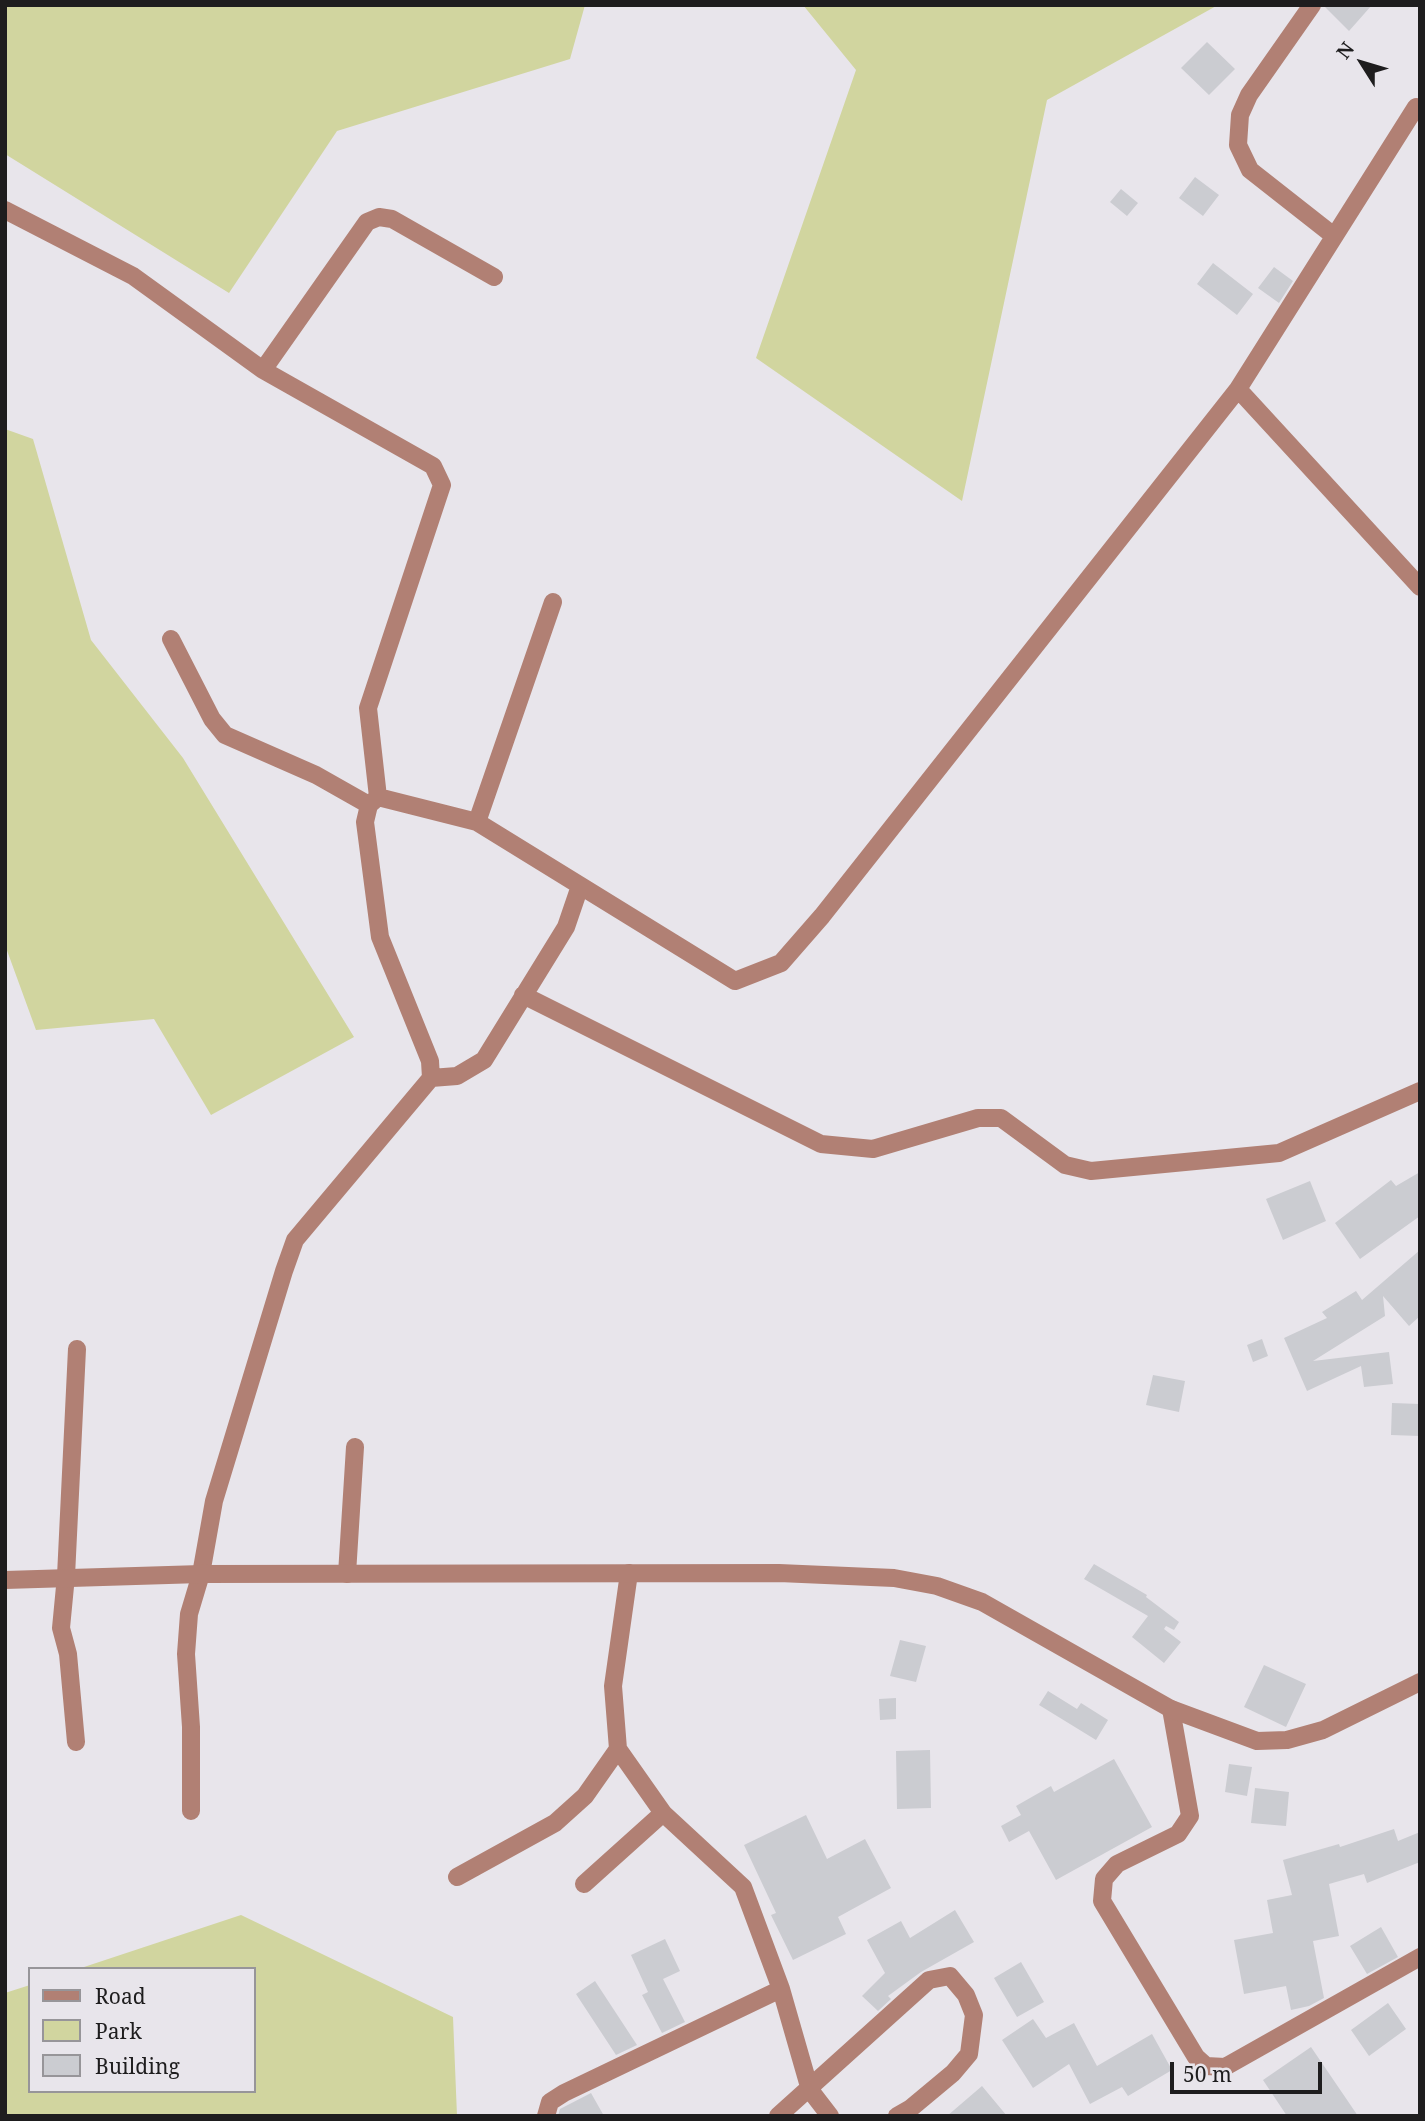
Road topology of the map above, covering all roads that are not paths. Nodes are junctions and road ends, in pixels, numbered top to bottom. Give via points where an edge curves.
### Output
1 (1312, 5) edge
2 (1416, 107) dead end
3 (5, 210) edge
4 (1334, 236) junction
5 (494, 277) dead end
6 (263, 370) junction
7 (1238, 389) junction
8 (1420, 587) edge
9 (553, 603) dead end
10 (171, 639) dead end
11 (374, 801) junction
12 (477, 822) junction
13 (580, 886) junction
14 (523, 995) junction
15 (431, 1078) junction
16 (1420, 1091) edge
17 (77, 1349) dead end
18 (355, 1447) dead end
19 (629, 1573) junction
20 (201, 1574) junction
21 (347, 1574) junction
22 (66, 1576) junction
23 (5, 1580) edge
24 (1420, 1682) edge
25 (1171, 1709) junction
26 (76, 1742) dead end
27 (618, 1749) junction
28 (191, 1811) dead end
29 (663, 1813) junction
30 (457, 1877) dead end
31 (584, 1884) dead end
32 (1420, 1957) edge
33 (781, 1989) junction
34 (810, 2090) junction
35 (546, 2116) edge
36 (778, 2116) edge
37 (830, 2116) edge
38 (897, 2116) edge

1 - 4 street via 1249,94 1240,115 1238,145 1250,170
2 - 4 street
3 - 6 street via 133,276
4 - 7 street
5 - 6 street via 391,219 379,217 367,222
6 - 11 street via 433,466 442,485 368,708
7 - 8 street
7 - 13 street via 782,963 735,981
9 - 12 street
10 - 11 street via 225,735
11 - 12 street
11 - 15 street via 365,822 380,937 430,1061
12 - 13 street
13 - 14 street via 566,927
14 - 15 street via 484,1060 457,1076
14 - 16 street via 821,1144 873,1149 978,1118 1001,1118 1065,1165 1091,1171 1279,1153
15 - 20 street via 295,1240 214,1501
17 - 22 street
18 - 21 street
19 - 21 street
19 - 25 street via 852,1574 937,1586 1003,1613
19 - 27 street via 613,1686
20 - 21 street
20 - 22 street
20 - 28 street via 188,1614 186,1654
22 - 23 street
22 - 26 street via 61,1628 68,1654
24 - 25 street via 1323,1730 1287,1740 1257,1741
25 - 32 street via 1190,1816 1178,1834 1117,1864 1104,1880 1102,1901 1196,2057 1206,2066 1225,2067
27 - 29 street
27 - 30 street via 585,1796 555,1823
29 - 31 street
29 - 33 street via 743,1888
33 - 34 street
33 - 35 street via 564,2093 550,2102
34 - 36 street
34 - 37 street
34 - 38 street via 929,1980 950,1976 966,1995 974,2015 969,2054

